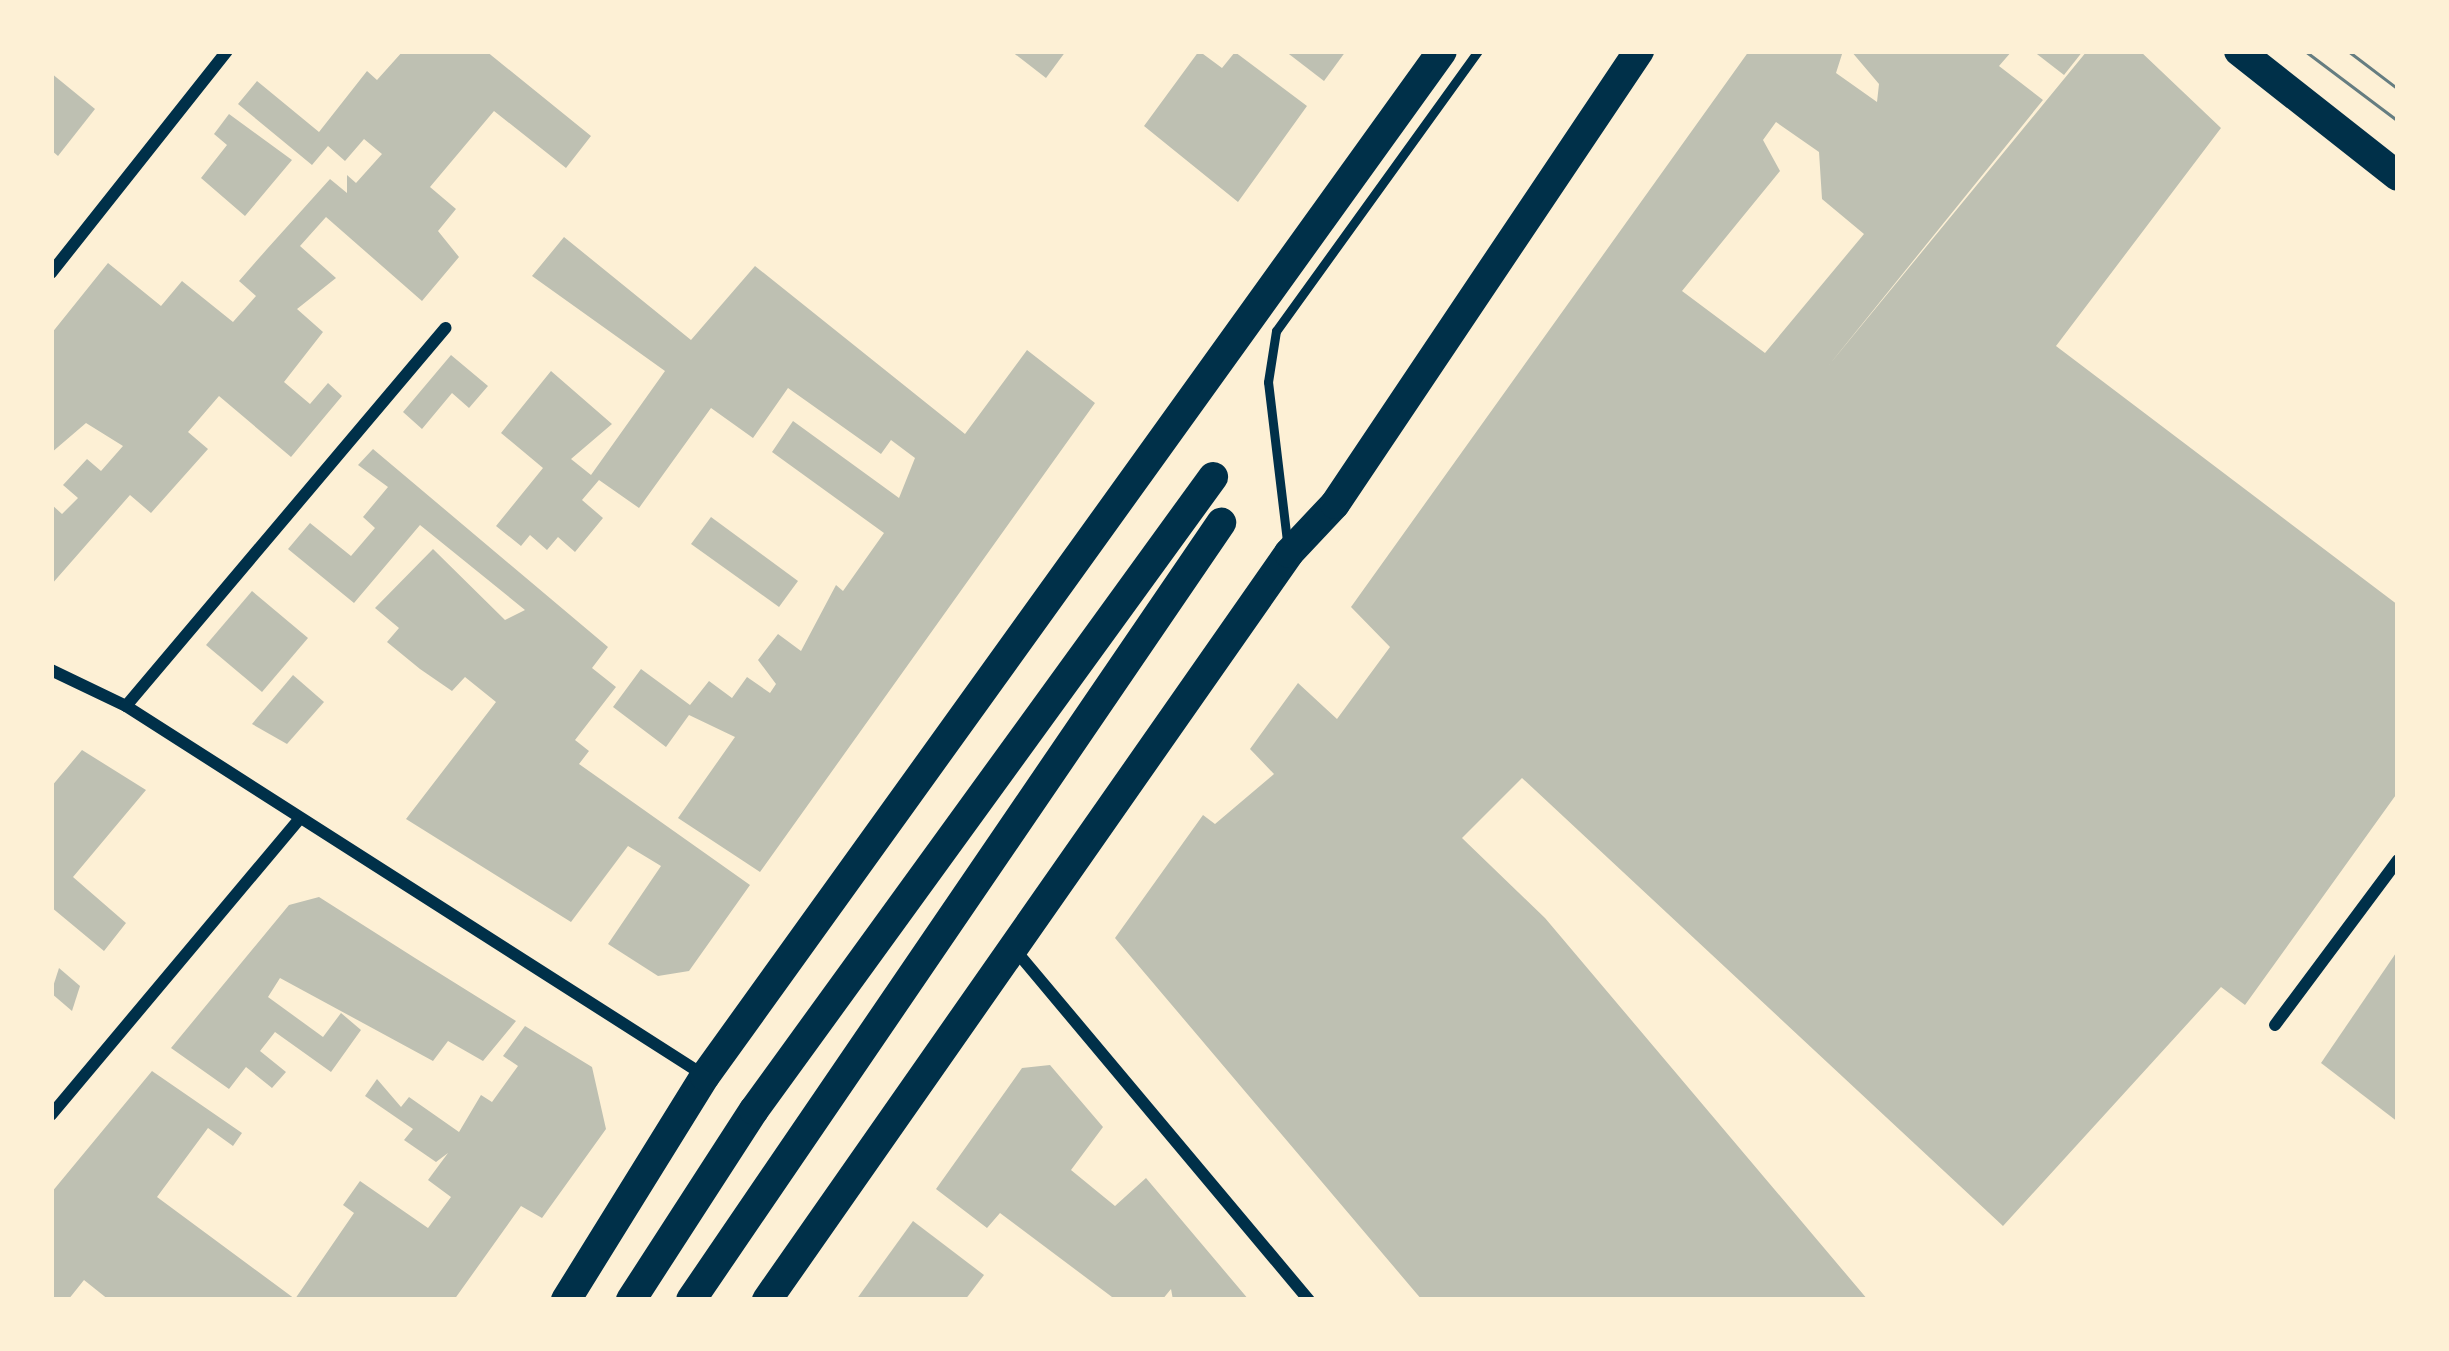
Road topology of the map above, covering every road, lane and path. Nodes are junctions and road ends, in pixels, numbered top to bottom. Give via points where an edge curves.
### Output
1 (227, 51) edge
2 (1442, 51) edge
3 (1478, 51) edge
4 (1639, 51) edge
5 (2239, 51) edge
6 (2398, 176) edge
7 (51, 272) edge
8 (445, 328) dead end
9 (1213, 477) dead end
10 (1221, 523) dead end
11 (1289, 553) junction
12 (51, 670) edge
13 (126, 706) junction
14 (297, 821) junction
15 (2398, 860) edge
16 (1016, 951) junction
17 (2275, 1025) dead end
18 (705, 1076) junction
19 (51, 1114) edge
20 (566, 1300) edge
21 (631, 1300) edge
22 (691, 1300) edge
23 (766, 1300) edge
24 (1309, 1300) edge

1 - 7 street
2 - 18 main road
3 - 11 lane via 1276,331 1268,382
4 - 11 main road via 1335,504
5 - 6 main road
8 - 13 street
9 - 21 main road via 754,1110
10 - 22 main road
11 - 16 main road
12 - 13 street
13 - 14 street
14 - 18 street
14 - 19 street
15 - 17 street
16 - 23 main road
16 - 24 street
18 - 20 main road

